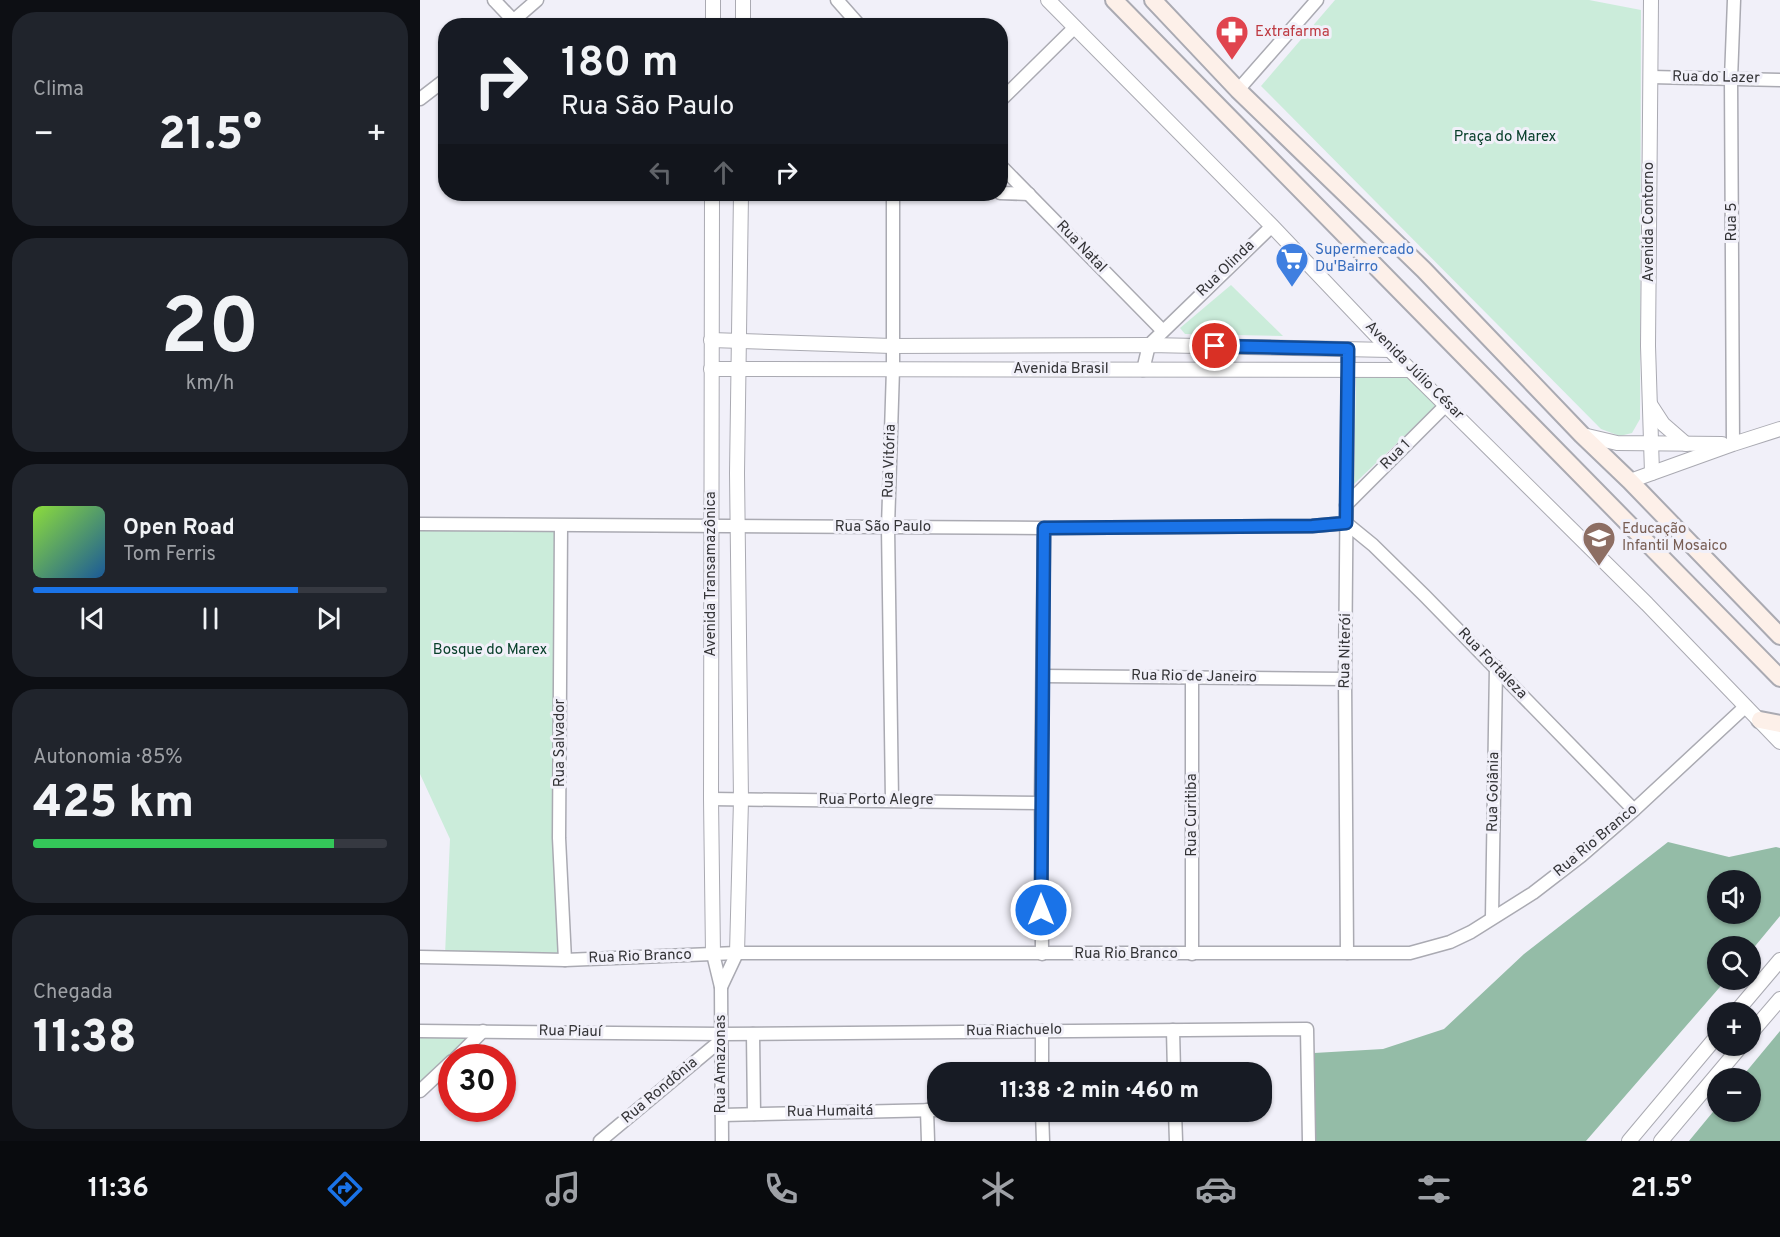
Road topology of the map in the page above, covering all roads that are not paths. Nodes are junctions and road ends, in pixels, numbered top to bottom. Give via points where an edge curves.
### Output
1 (494, 0) edge
2 (537, 0) edge
3 (713, 0) edge
4 (743, 0) edge
5 (837, 0) edge
6 (1048, 0) edge
7 (1114, 0) edge
8 (1153, 0) edge
9 (1317, 0) edge
10 (1650, 0) edge
11 (1734, 0) edge
12 (507, 18) edge
13 (516, 18) edge
14 (713, 18) edge
15 (743, 18) edge
16 (853, 18) edge
17 (1075, 27) junction
18 (1651, 76) junction
19 (1731, 79) junction
20 (1780, 80) edge
21 (438, 90) edge
22 (1238, 90) junction
23 (1008, 93) edge
24 (420, 99) edge
25 (1008, 173) edge
26 (1008, 193) edge
27 (1029, 194) junction
28 (712, 201) edge
29 (741, 201) edge
30 (893, 201) edge
31 (1272, 226) junction
32 (1162, 330) junction
33 (711, 340) junction
34 (738, 340) junction
35 (1149, 345) junction
36 (892, 346) junction
37 (1348, 349) junction
38 (1390, 350) junction
39 (711, 369) junction
40 (738, 369) junction
41 (893, 369) junction
42 (1143, 370) junction
43 (1411, 370) junction
44 (1348, 371) junction
45 (1447, 404) junction
46 (1650, 404) junction
47 (1780, 429) edge
48 (1582, 435) junction
49 (1651, 444) junction
50 (1686, 444) junction
51 (1733, 444) junction
52 (1652, 473) junction
53 (1630, 481) junction
54 (1346, 505) junction
55 (1346, 523) junction
56 (420, 524) edge
57 (561, 526) junction
58 (711, 527) junction
59 (737, 527) junction
60 (888, 527) junction
61 (1044, 528) junction
62 (1780, 636) edge
63 (1496, 668) junction
64 (1043, 676) junction
65 (1192, 677) junction
66 (1780, 678) edge
67 (1345, 679) junction
68 (1746, 706) junction
69 (1760, 720) junction
70 (1780, 724) edge
71 (1780, 742) edge
72 (711, 799) junction
73 (741, 800) junction
74 (892, 800) junction
75 (1041, 802) junction
76 (1634, 810) junction
77 (1492, 917) junction
78 (737, 953) junction
79 (1347, 953) junction
80 (713, 954) junction
81 (1041, 954) junction
82 (1192, 954) junction
83 (420, 957) edge
84 (565, 960) junction
85 (1780, 960) edge
86 (722, 987) junction
87 (1780, 999) edge
88 (1744, 1002) edge
89 (1761, 1021) edge
90 (1173, 1030) junction
91 (420, 1031) edge
92 (483, 1031) junction
93 (1042, 1031) junction
94 (753, 1034) junction
95 (721, 1038) junction
96 (470, 1044) edge
97 (1707, 1048) edge
98 (1733, 1056) edge
99 (1042, 1062) edge
100 (1174, 1062) edge
101 (438, 1074) edge
102 (420, 1091) edge
103 (927, 1110) edge
104 (754, 1114) junction
105 (722, 1115) junction
106 (930, 1122) edge
107 (1042, 1122) edge
108 (1175, 1122) edge
109 (600, 1141) edge
110 (722, 1141) edge
111 (928, 1141) edge
112 (1043, 1141) edge
113 (1176, 1141) edge
114 (1309, 1141) edge
115 (1629, 1141) edge
116 (1661, 1141) edge

1 - 12 street
2 - 13 street
3 - 14 street
4 - 15 street
5 - 16 street
6 - 17 street, Avenida Júlio César
7 - 66 main road
8 - 22 main road
9 - 22 street
10 - 18 street, Avenida Contorno
11 - 19 street, Rua 5
17 - 23 street
17 - 31 street, Avenida Júlio César
18 - 19 street, Rua do Lazer
18 - 46 street, Avenida Contorno
19 - 20 street, Rua do Lazer
19 - 51 street, Rua 5
21 - 24 street
22 - 48 main road via 1424,270
25 - 27 street, Rua Natal
26 - 27 street
27 - 32 street, Rua Natal
28 - 33 street, Avenida Transamazônica
29 - 34 street, Avenida Transamazônica
30 - 36 street, Rua Vitória
31 - 32 street, Rua Olinda
31 - 38 street, Avenida Júlio César
32 - 35 street, Rua Olinda
33 - 34 street, Avenida Brasil
33 - 39 street, Avenida Transamazônica
34 - 36 street, Avenida Brasil
34 - 40 street, Avenida Transamazônica
35 - 36 street, Avenida Brasil
35 - 37 street, Avenida Brasil
35 - 42 street, Rua Olinda
36 - 41 street, Rua Vitória
37 - 38 street, Avenida Brasil
37 - 44 street, Rua Niterói
38 - 43 street, Avenida Júlio César
39 - 40 street, Avenida Brasil
39 - 58 street, Avenida Transamazônica
40 - 41 street, Avenida Brasil
40 - 59 street, Avenida Transamazônica
41 - 42 street, Avenida Brasil
41 - 60 street, Rua Vitória
42 - 44 street, Avenida Brasil
43 - 44 street, Avenida Brasil
43 - 45 street, Avenida Júlio César
44 - 54 street, Rua Niterói
45 - 54 street, Rua 1
45 - 68 street, Avenida Júlio César
46 - 49 street, Avenida Contorno
46 - 50 street via 1663,424
47 - 51 street
48 - 49 street via 1617,443
48 - 53 main road
49 - 50 street
49 - 52 street, Avenida Contorno
50 - 51 street
51 - 52 street
52 - 53 street
53 - 62 main road
54 - 55 street, Rua Niterói
55 - 61 street, Rua São Paulo
55 - 63 street, Rua Fortaleza
55 - 67 street, Rua Niterói
56 - 57 street, Rua São Paulo
57 - 58 street, Rua São Paulo
57 - 84 street, Rua Salvador via 559,838
58 - 59 street, Rua São Paulo
58 - 72 street, Avenida Transamazônica
59 - 60 street, Rua São Paulo
59 - 73 street, Avenida Transamazônica
60 - 61 street, Rua São Paulo
60 - 74 street, Rua Vitória
61 - 64 street
63 - 76 street, Rua Fortaleza
63 - 77 street, Rua Goiânia
64 - 65 street, Rua Rio de Janeiro
64 - 75 street
65 - 67 street, Rua Rio de Janeiro
65 - 82 street, Rua Curitiba
67 - 79 street, Rua Niterói
68 - 69 street, Avenida Júlio César
68 - 76 street, Rua Rio Branco
69 - 70 main road
69 - 71 street, Avenida Júlio César
72 - 73 street, Rua Porto Alegre
72 - 80 street, Avenida Transamazônica
73 - 74 street, Rua Porto Alegre
73 - 78 street, Avenida Transamazônica
74 - 75 street, Rua Porto Alegre
75 - 81 street
76 - 77 street, Rua Rio Branco via 1533,893
77 - 79 street, Rua Rio Branco via 1471,932 1429,949 1410,953
78 - 80 street, Rua Rio Branco
78 - 81 street, Rua Rio Branco
78 - 86 street, Rua Amazonas
79 - 82 street, Rua Rio Branco
80 - 84 street, Rua Rio Branco
80 - 86 street, Rua Amazonas
81 - 82 street, Rua Rio Branco
83 - 84 street, Rua Rio Branco
85 - 88 street
86 - 95 street, Rua Amazonas
87 - 89 street
90 - 93 street, Rua Riachuelo
90 - 100 street
90 - 114 street, Rua Riachuelo via 1307,1029
91 - 92 street, Rua Piauí
92 - 95 street, Rua Piauí
92 - 96 street
93 - 94 street, Rua Riachuelo
93 - 99 street
94 - 95 street, Rua Riachuelo
94 - 104 street
95 - 105 street, Rua Amazonas
95 - 109 street, Rua Rondônia
97 - 115 street
98 - 116 street
101 - 102 street
103 - 104 street, Rua Humaitá
104 - 105 street, Rua Humaitá
105 - 110 street, Rua Amazonas
106 - 111 street
107 - 112 street
108 - 113 street

